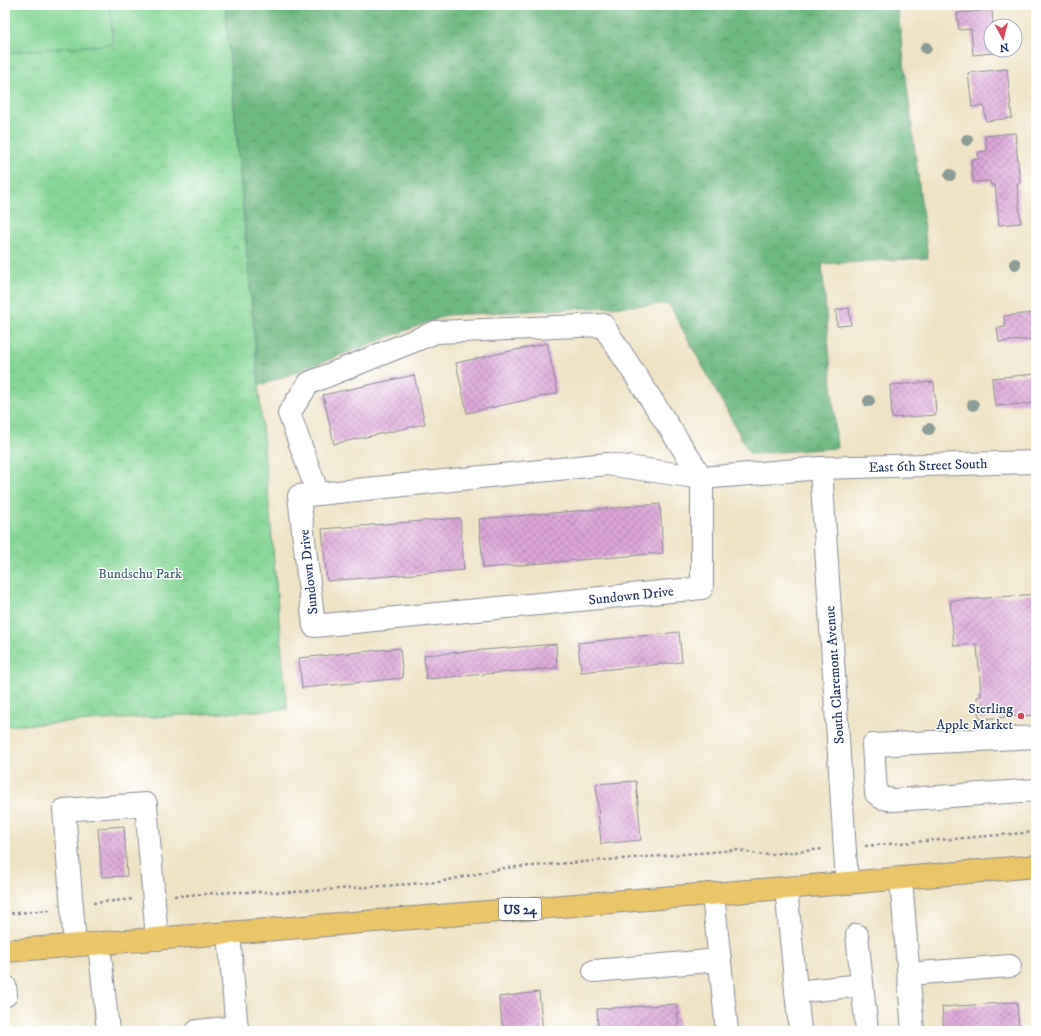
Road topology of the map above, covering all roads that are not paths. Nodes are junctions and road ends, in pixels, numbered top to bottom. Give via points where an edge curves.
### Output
1 (1036, 462) edge
2 (821, 468) junction
3 (702, 478) junction
4 (318, 494) junction
5 (1036, 736) edge
6 (873, 745) junction
7 (838, 746) junction
8 (1036, 790) edge
9 (1036, 870) edge
10 (901, 878) junction
11 (847, 883) junction
12 (786, 888) junction
13 (714, 894) junction
14 (229, 933) junction
15 (857, 935) dead end
16 (157, 939) junction
17 (99, 944) junction
18 (76, 945) junction
19 (5, 951) edge
20 (720, 960) junction
21 (1010, 966) dead end
22 (594, 971) dead end
23 (908, 974) junction
24 (862, 985) junction
25 (796, 992) junction
26 (237, 1029) edge
27 (108, 1031) edge
28 (196, 1031) edge
29 (727, 1031) edge
30 (800, 1031) edge
31 (867, 1031) edge
32 (913, 1031) edge

1 - 2 street, East 6th Street South
2 - 3 street, Sundown Drive
2 - 7 street, South Claremont Avenue
3 - 4 street, Sundown Drive via 607,464
3 - 4 street via 603,325 436,332 308,383 289,413
3 - 4 street, Sundown Drive via 702,588 314,626 299,496
5 - 6 street
6 - 7 street
6 - 8 street via 876,794 882,798 894,800
7 - 11 street, South Claremont Avenue
9 - 10 main road, US 24
10 - 11 main road, US 24
10 - 23 street
11 - 12 main road, US 24
12 - 13 main road, US 24
12 - 25 street
13 - 14 main road, US 24
13 - 20 street
14 - 16 main road, US 24
14 - 26 street
15 - 24 street
16 - 17 main road, US 24
16 - 18 street via 146,804 64,810
17 - 18 main road, US 24
17 - 27 street
18 - 19 main road, US 24
20 - 22 street
20 - 29 street
21 - 23 street
23 - 32 street
24 - 25 street
24 - 31 street
25 - 30 street
26 - 28 street

